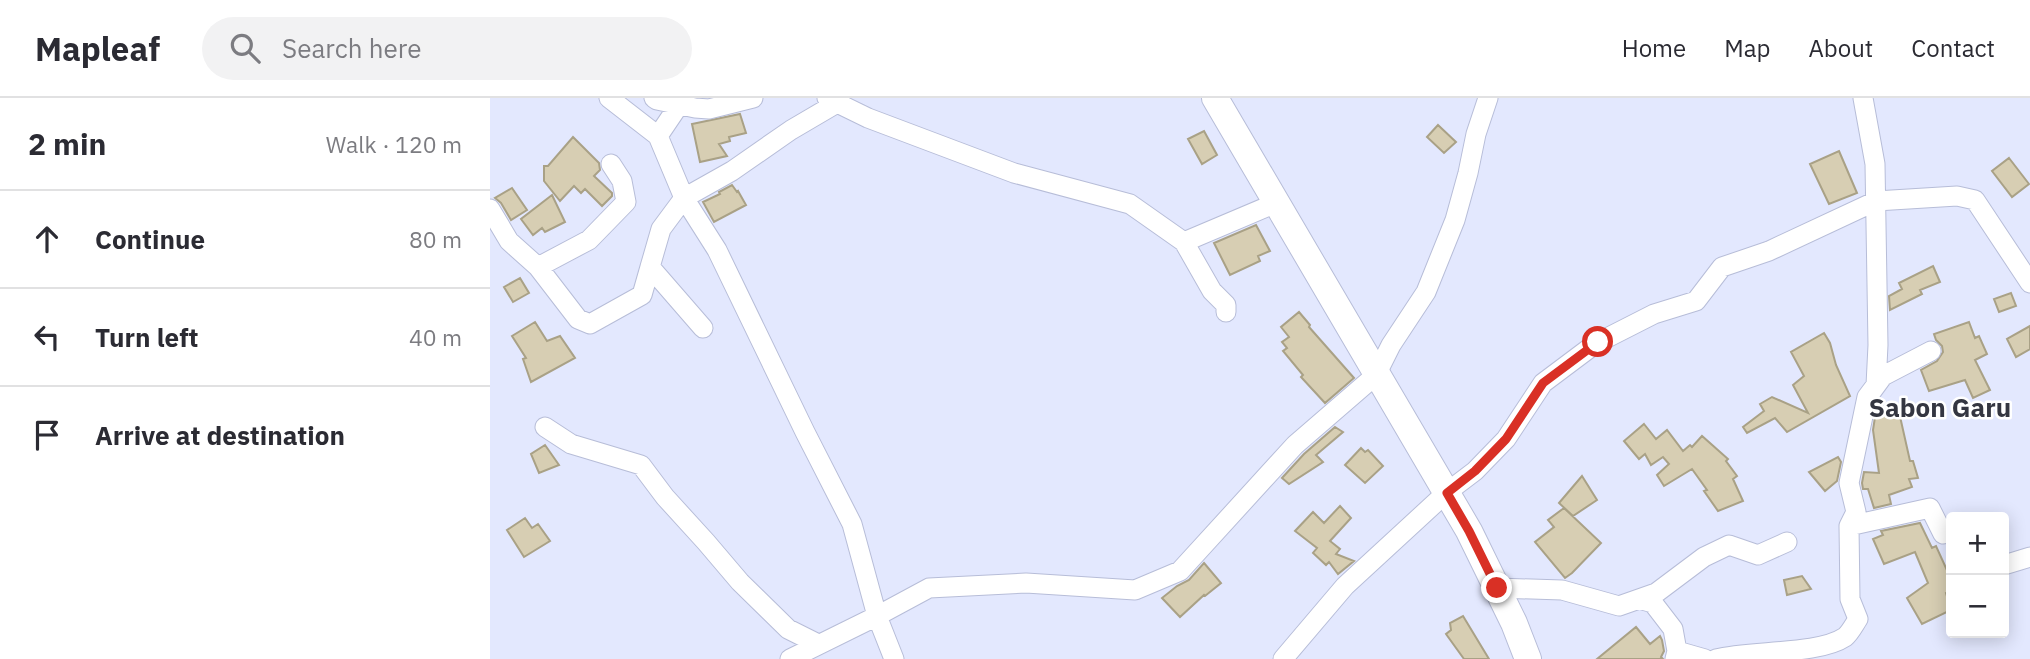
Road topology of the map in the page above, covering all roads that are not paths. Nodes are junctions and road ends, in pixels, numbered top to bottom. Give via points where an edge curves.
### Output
1 (609, 98) edge
2 (654, 98) edge
3 (753, 98) edge
4 (1215, 98) edge
5 (1488, 98) edge
6 (1863, 98) edge
7 (832, 101) edge
8 (679, 105) junction
9 (658, 136) junction
10 (611, 164) dead end
11 (684, 198) junction
12 (1876, 201) junction
13 (1276, 202) junction
14 (490, 209) edge
15 (1184, 242) junction
16 (538, 267) junction
17 (650, 267) junction
18 (2030, 283) edge
19 (1226, 312) dead end
20 (703, 328) dead end
21 (1931, 351) dead end
22 (1377, 375) junction
23 (1867, 397) junction
24 (545, 427) dead end
25 (1447, 493) junction
26 (1849, 526) junction
27 (1943, 534) dead end
28 (1787, 542) dead end
29 (2030, 557) edge
30 (2009, 563) edge
31 (1497, 588) junction
32 (1639, 599) junction
33 (877, 616) junction
34 (817, 645) junction
35 (1676, 655) edge
36 (790, 659) edge
37 (894, 659) edge
38 (1283, 659) edge
39 (1528, 659) edge
40 (1705, 659) edge
41 (1717, 659) edge

1 - 9 street
2 - 8 street
3 - 8 street via 709,109
4 - 13 street
5 - 22 street via 1455,220 1431,280
6 - 12 street via 1875,164
7 - 11 street via 732,171
7 - 15 street via 1014,173 1130,204
8 - 9 street
9 - 11 street
10 - 16 street via 622,181 626,202 589,240
11 - 17 street via 660,229
11 - 33 street via 717,250 852,524
12 - 18 street via 1957,196 1975,200
12 - 23 street via 1878,345 1876,385
12 - 25 street via 1769,251 1722,267 1696,301 1654,314 1595,344 1543,383 1506,439
13 - 15 street
13 - 22 street
14 - 16 street via 509,241
15 - 19 street via 1212,291 1226,305
16 - 17 street via 578,319 590,324 642,295
17 - 20 street
21 - 23 street via 1883,376
22 - 25 street
22 - 33 street via 1295,445 1180,570 1135,590 1026,583 929,588
23 - 26 street via 1849,483 1856,512
24 - 34 street via 571,444 641,465 740,582 788,629
25 - 31 street
25 - 38 street via 1345,586
26 - 27 street via 1930,508
26 - 41 street via 1850,599 1858,620 1847,636 1825,646
28 - 32 street via 1758,555 1729,545 1703,557 1656,593
29 - 30 street
31 - 32 street via 1562,590 1619,606
31 - 39 street
32 - 35 street via 1653,603 1673,629
33 - 34 street
33 - 37 street
34 - 36 street
35 - 40 street

